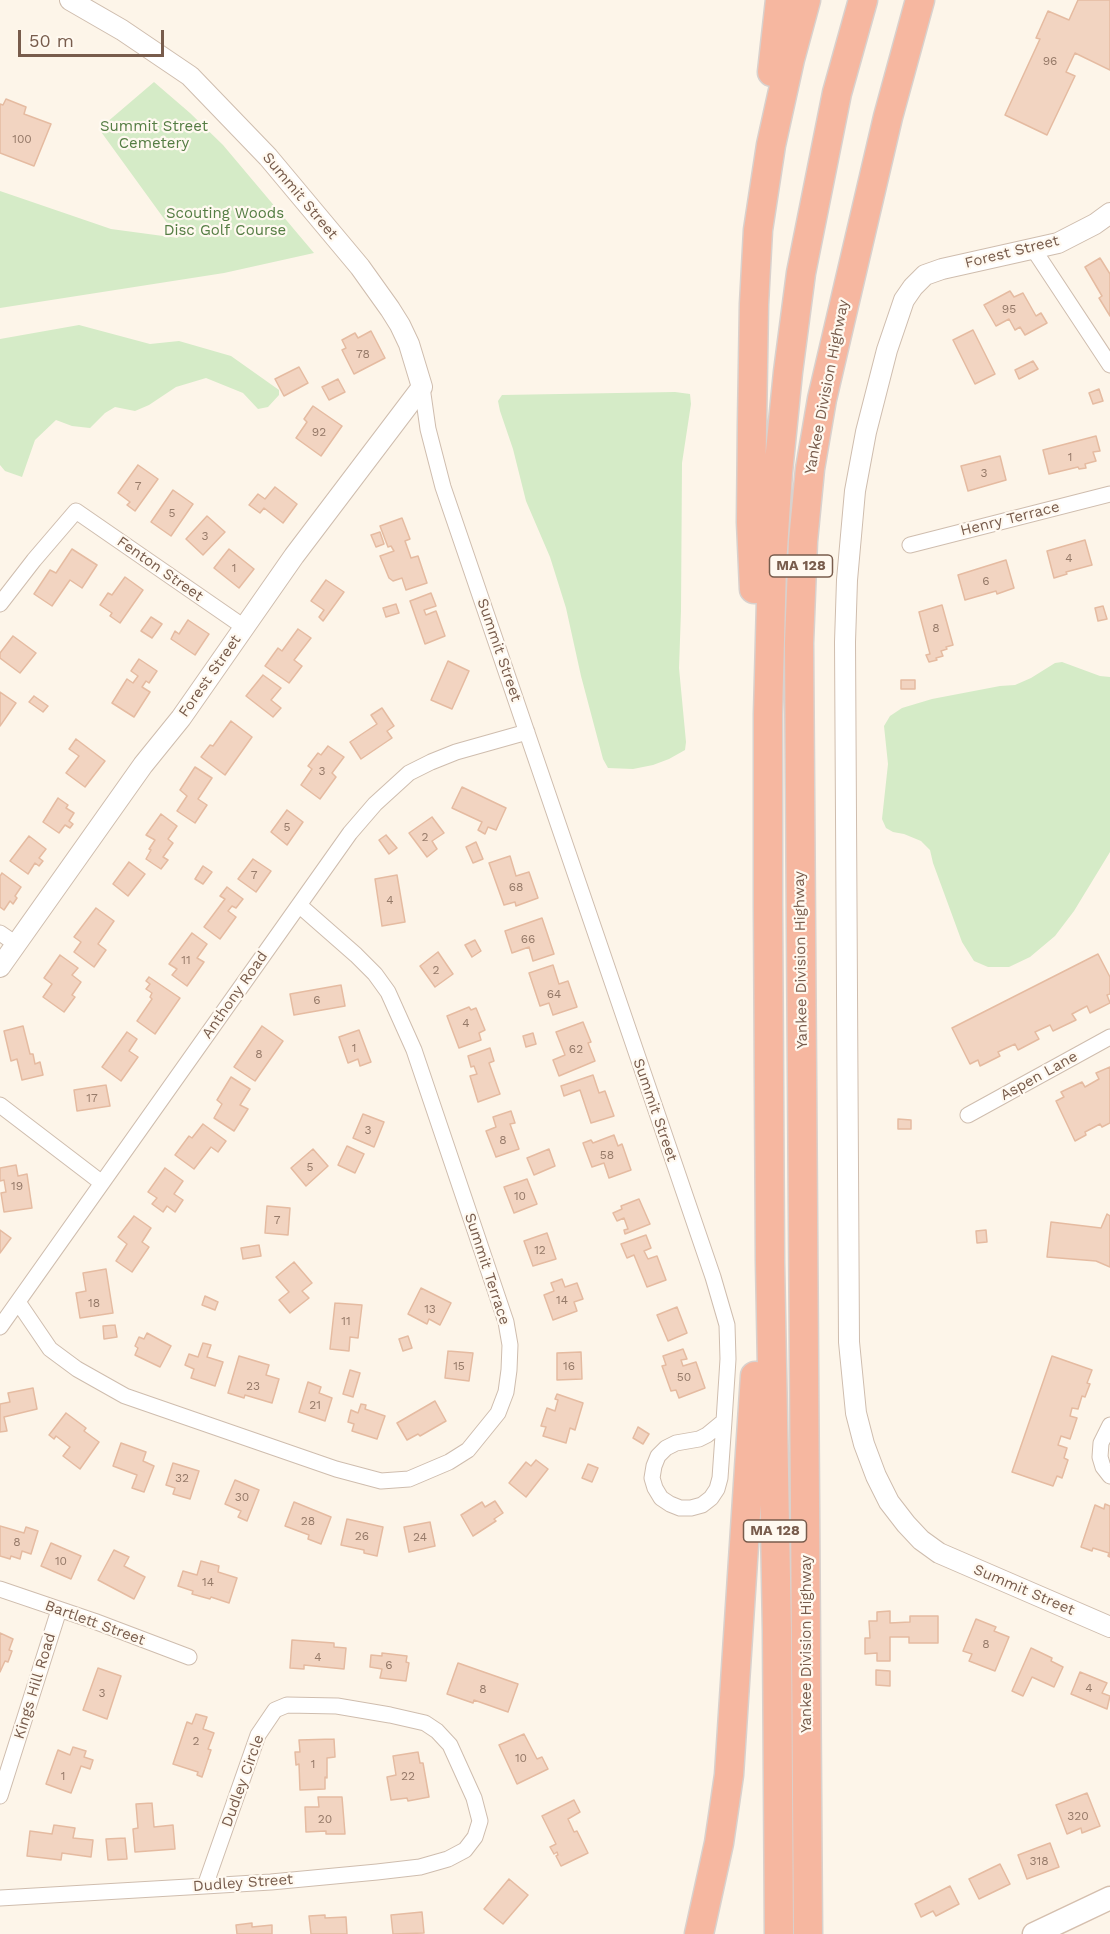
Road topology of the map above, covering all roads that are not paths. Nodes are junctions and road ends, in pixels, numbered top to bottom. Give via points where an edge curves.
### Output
1 (70, 0) edge
2 (780, 0) edge
3 (806, 0) edge
4 (863, 0) edge
5 (920, 0) edge
6 (770, 155) junction
7 (1110, 213) edge
8 (1034, 250) junction
9 (1110, 365) edge
10 (422, 387) junction
11 (1110, 494) edge
12 (910, 545) dead end
13 (0, 604) edge
14 (244, 627) junction
15 (527, 732) junction
16 (768, 817) junction
17 (299, 905) junction
18 (8, 938) edge
19 (0, 967) edge
20 (1110, 1037) edge
21 (0, 1105) edge
22 (968, 1115) dead end
23 (770, 1128) junction
24 (102, 1183) junction
25 (18, 1302) junction
26 (0, 1327) edge
27 (724, 1421) junction
28 (1110, 1425) edge
29 (1110, 1476) edge
30 (939, 1553) joint
31 (0, 1589) edge
32 (59, 1610) junction
33 (1110, 1627) edge
34 (189, 1657) dead end
35 (0, 1796) edge
36 (476, 1837) joint
37 (205, 1886) junction
38 (1110, 1898) edge
39 (0, 1899) edge
40 (699, 1934) edge
41 (779, 1934) edge
42 (808, 1934) edge
43 (1034, 1934) edge

1 - 10 street, Summit Street via 190,76 262,150 390,309 410,344
2 - 6 highway via 771,82
3 - 6 highway
4 - 16 highway, Yankee Division Highway / MA 128 via 837,93 801,273 788,372 772,564
5 - 42 highway, Yankee Division Highway / MA 128 via 888,117 822,399 802,541 799,643
6 - 16 highway via 758,230 754,304 751,522
7 - 8 street, Forest Street via 1067,239
8 - 9 street
8 - 30 street, Forest Street via 942,269 925,275 913,287 899,312 866,432 855,491 847,580 849,1342 856,1413 876,1476 906,1524
10 - 14 street, Forest Street
10 - 15 street, Summit Street via 443,487
11 - 12 street, Henry Terrace
13 - 14 street, Fenton Street via 76,512
14 - 18 street, Forest Street via 181,718
15 - 17 street, Anthony Road via 456,752 409,773 350,833
15 - 27 street, Summit Street via 724,1311 728,1359
16 - 23 highway, Yankee Division Highway / MA 128
17 - 24 street, Anthony Road
17 - 25 street, Summit Terrace via 375,974 392,999 414,1050 506,1322 510,1370 498,1413 468,1450 449,1462 409,1479 381,1481 125,1396 50,1349
18 - 19 street, Forest Street
20 - 22 street, Aspen Lane
21 - 24 street
23 - 40 highway via 729,1775
23 - 41 highway, Yankee Division Highway / MA 128
24 - 25 street, Anthony Road
25 - 26 street, Anthony Road
27 - 27 street, Summit Street via 720,1478 711,1498 691,1508 680,1508 661,1498 652,1478 658,1456 676,1443 707,1435
28 - 29 street via 1101,1443 1100,1457
30 - 33 street, Summit Street
31 - 32 street, Bartlett Street
32 - 34 street, Bartlett Street
32 - 35 street, Kings Hill Road
36 - 37 street, Dudley Street via 465,1850 420,1867
36 - 37 street, Dudley Circle via 480,1821 474,1798 450,1745 437,1731 425,1723 390,1714 337,1706 287,1705 275,1710 258,1735
37 - 39 street, Dudley Street
38 - 43 main road

